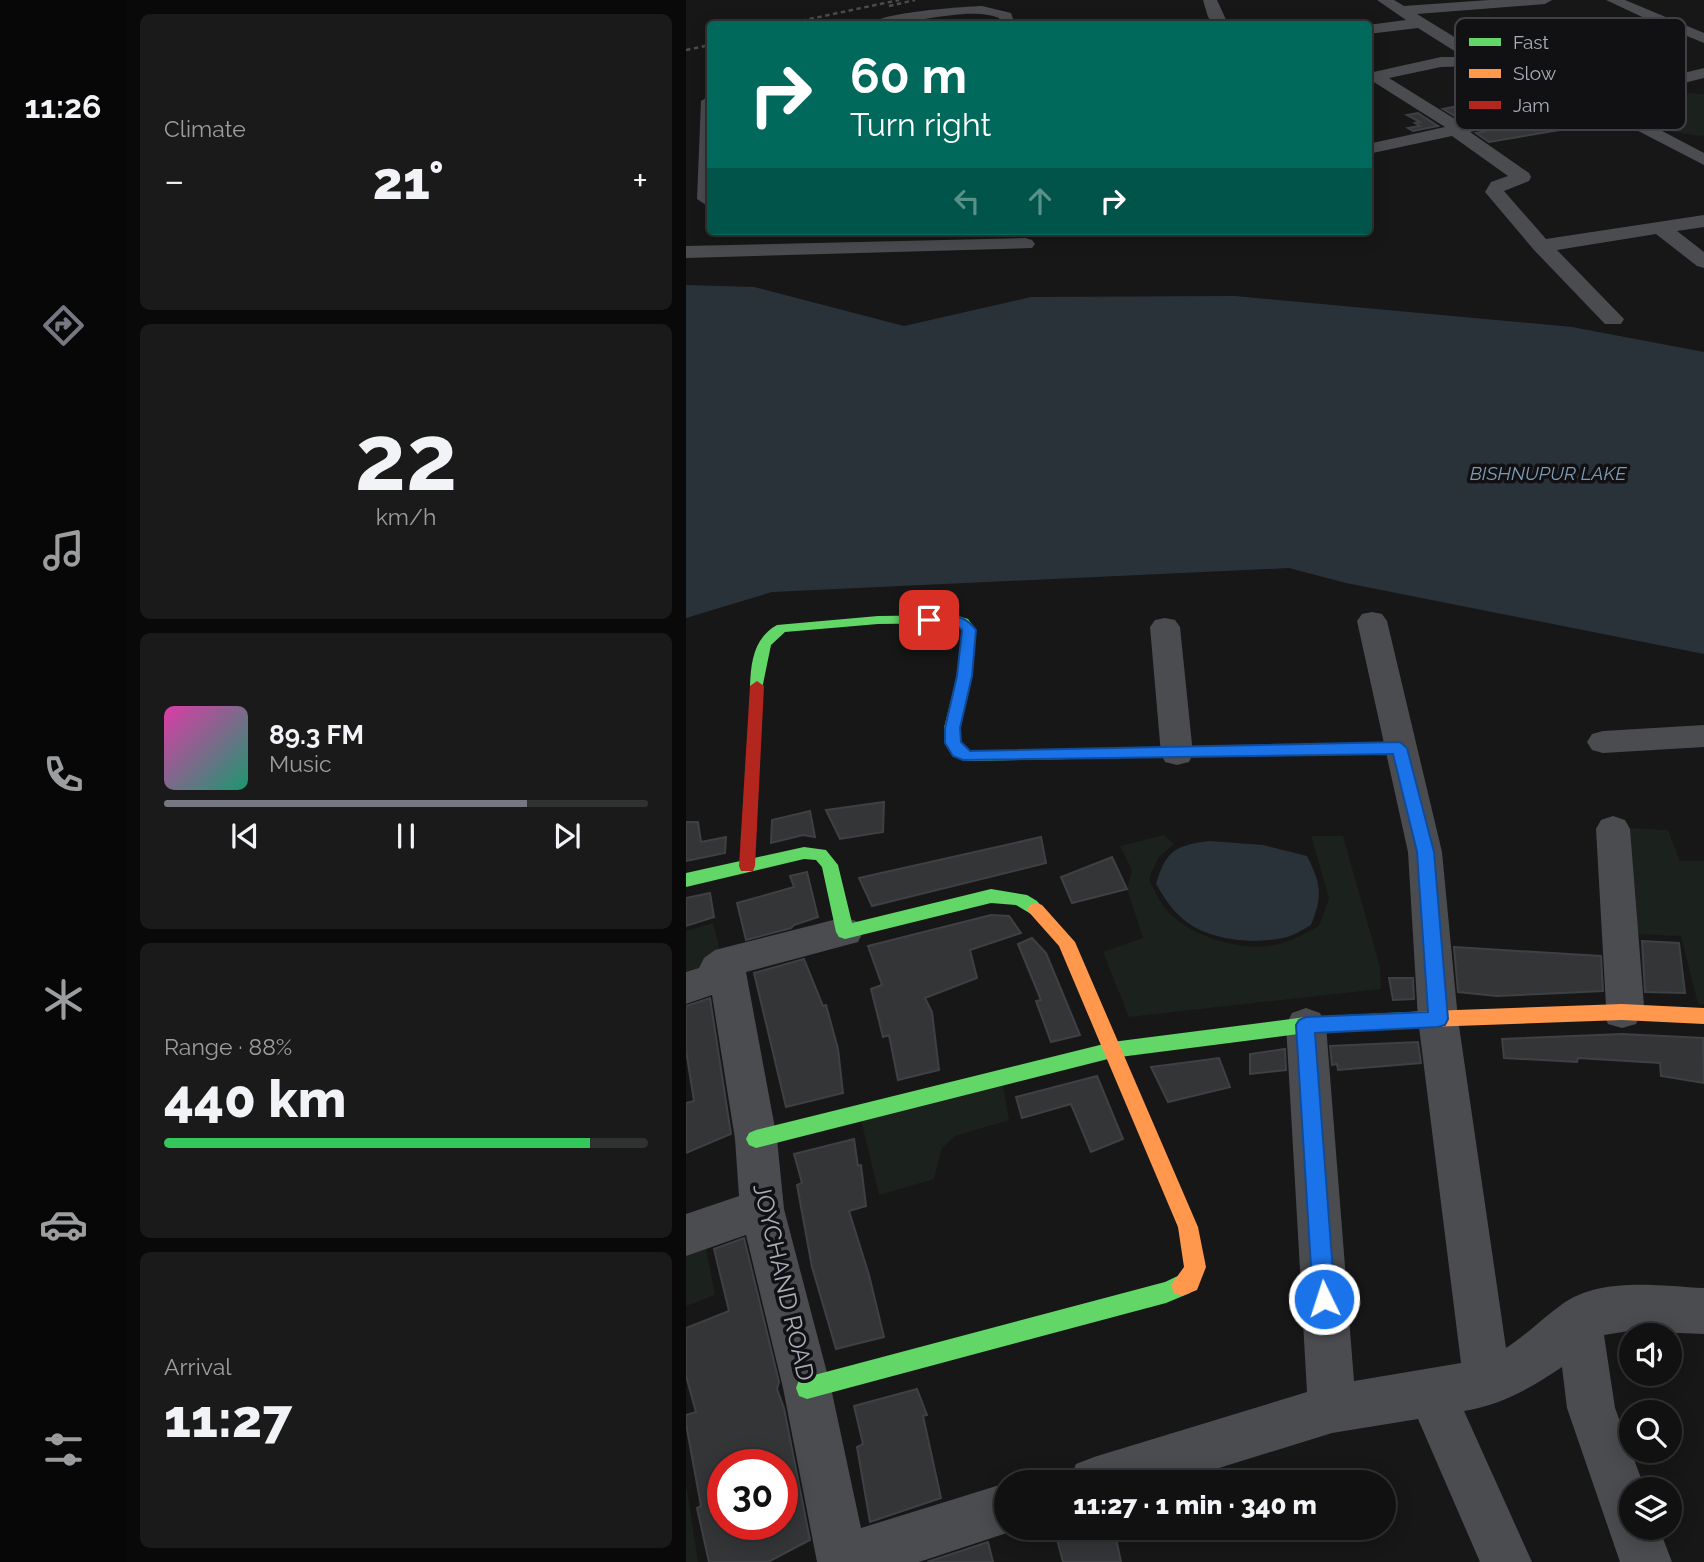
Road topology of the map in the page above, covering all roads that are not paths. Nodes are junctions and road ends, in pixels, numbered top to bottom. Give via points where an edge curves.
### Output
1 (1210, 0) edge
2 (1384, 0) edge
3 (1545, 0) edge
4 (1613, 0) edge
5 (1401, 11) junction
6 (1653, 18) edge
7 (897, 21) edge
8 (1006, 21) edge
9 (1218, 21) edge
10 (1419, 23) junction
11 (1372, 29) edge
12 (1686, 31) edge
13 (1704, 38) edge
14 (1454, 43) edge
15 (1455, 62) edge
16 (706, 101) edge
17 (1455, 127) edge
18 (1459, 130) joint
19 (1647, 130) edge
20 (1372, 148) edge
21 (707, 150) edge
22 (1704, 160) edge
23 (686, 197) edge
24 (707, 199) edge
25 (1704, 221) edge
26 (1662, 229) junction
27 (884, 240) edge
28 (1025, 244) dead end
29 (1541, 246) junction
30 (686, 252) edge
31 (1704, 262) edge
32 (1613, 319) dead end
33 (1371, 621) dead end
34 (1165, 627) dead end
35 (1704, 736) edge
36 (1603, 742) dead end
37 (1400, 748) junction
38 (1177, 754) junction
39 (1613, 829) dead end
40 (747, 866) junction
41 (686, 880) edge
42 (845, 932) junction
43 (710, 977) edge
44 (1622, 1012) junction
45 (1704, 1016) edge
46 (1438, 1019) junction
47 (1306, 1025) junction
48 (1112, 1050) junction
49 (756, 1139) junction
50 (762, 1209) junction
51 (686, 1236) edge
52 (1704, 1311) edge
53 (1578, 1320) junction
54 (1486, 1382) junction
55 (807, 1388) junction
56 (1431, 1392) junction
57 (1332, 1409) junction
58 (1133, 1470) edge
59 (1619, 1487) edge
60 (994, 1513) edge
61 (1638, 1540) edge
62 (840, 1561) edge
63 (1506, 1562) edge
64 (1646, 1562) edge

1 - 9 street
2 - 5 street
3 - 5 street
4 - 6 street
5 - 10 street
7 - 8 street via 962,11 1002,12
10 - 11 street
10 - 14 street
12 - 13 street
15 - 17 street via 1375,76
16 - 21 street
18 - 20 street
18 - 29 street via 1522,177 1493,190
19 - 22 street
23 - 24 street
25 - 26 street
26 - 29 street
26 - 31 street
27 - 28 street
27 - 30 street
29 - 32 street
33 - 37 street
34 - 38 street
35 - 36 street
37 - 38 street
37 - 46 street via 1425,852
38 - 40 street via 968,756 953,743 952,728 969,630 963,622 878,620 782,628 766,637 758,664
39 - 44 street
40 - 41 street
40 - 42 street via 804,853 820,854 830,865
42 - 43 street via 728,961
42 - 48 street via 991,896 1028,902 1066,942
43 - 49 street, JOYCHAND ROAD
44 - 45 street
44 - 46 street
46 - 47 street
46 - 54 street
47 - 48 street
47 - 57 street
48 - 49 street
48 - 55 street via 1188,1227 1195,1267 1189,1282
49 - 50 street, JOYCHAND ROAD
50 - 51 street
50 - 55 street, JOYCHAND ROAD
52 - 53 street via 1629,1307
53 - 54 street via 1547,1349
53 - 59 street via 1591,1408
54 - 56 street
55 - 62 street, JOYCHAND ROAD
56 - 57 street
56 - 63 street
57 - 58 street
60 - 62 street
61 - 64 street

